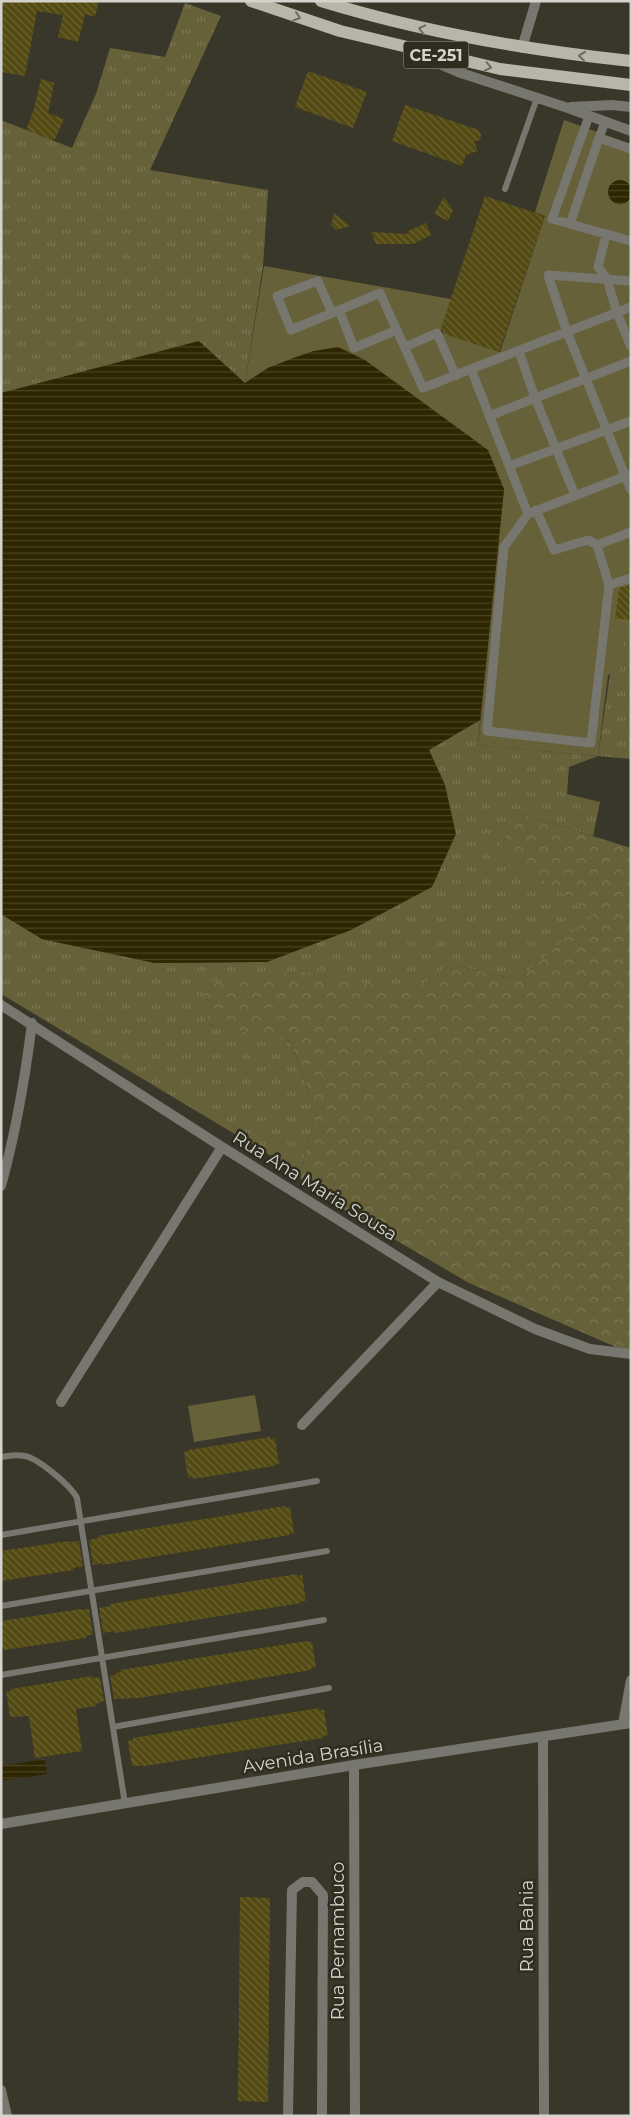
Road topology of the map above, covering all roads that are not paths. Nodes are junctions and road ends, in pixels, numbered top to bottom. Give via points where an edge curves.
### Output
1 (251, 1) edge
2 (321, 1) edge
3 (536, 1) edge
4 (395, 45) junction
5 (522, 48) junction
6 (631, 61) edge
7 (629, 85) edge
8 (537, 98) junction
9 (568, 108) junction
10 (631, 108) edge
11 (589, 116) junction
12 (605, 122) junction
13 (631, 131) edge
14 (599, 138) junction
15 (631, 149) edge
16 (505, 189) dead end
17 (570, 224) junction
18 (606, 235) junction
19 (631, 241) edge
20 (607, 279) junction
21 (631, 281) edge
22 (631, 307) edge
23 (336, 312) junction
24 (617, 313) junction
25 (397, 330) junction
26 (567, 332) junction
27 (404, 347) junction
28 (631, 347) edge
29 (519, 351) junction
30 (631, 361) edge
31 (471, 370) junction
32 (456, 376) junction
33 (586, 379) junction
34 (535, 398) junction
35 (489, 416) junction
36 (631, 421) edge
37 (606, 429) junction
38 (555, 448) junction
39 (509, 466) junction
40 (628, 475) edge
41 (631, 490) edge
42 (575, 495) junction
43 (532, 512) junction
44 (631, 532) edge
45 (597, 545) junction
46 (631, 578) edge
47 (609, 586) junction
48 (1, 1005) edge
49 (32, 1023) junction
50 (222, 1148) junction
51 (1, 1186) edge
52 (438, 1282) junction
53 (631, 1354) edge
54 (61, 1402) dead end
55 (302, 1425) dead end
56 (1, 1457) edge
57 (317, 1481) dead end
58 (81, 1521) junction
59 (1, 1535) edge
60 (327, 1551) dead end
61 (92, 1591) junction
62 (1, 1606) edge
63 (324, 1620) dead end
64 (102, 1658) junction
65 (1, 1674) edge
66 (631, 1680) edge
67 (329, 1688) dead end
68 (627, 1724) edge
69 (113, 1727) junction
70 (543, 1737) junction
71 (354, 1766) junction
72 (125, 1804) junction
73 (1, 1824) edge
74 (1, 2090) edge
75 (5, 2114) edge
76 (288, 2116) edge
77 (322, 2116) edge
78 (355, 2116) edge
79 (544, 2116) edge

1 -> 4 main road, CE-251 via 340,31
5 -> 2 main road, CE-251 via 427,30
3 - 5 street
4 -> 7 main road, CE-251 via 500,70
4 - 8 street via 458,72
6 -> 5 main road, CE-251
8 - 9 street
8 - 16 lane
9 - 10 street via 612,104
9 - 11 street
11 - 12 street
11 - 17 street via 552,219
12 - 13 street
12 - 14 street
14 - 15 street
14 - 17 street
17 - 18 street
18 - 19 street
18 - 20 street via 598,267
20 - 21 street
20 - 24 street
20 - 26 street via 548,275
22 - 24 street
23 - 23 street via 290,330 277,296 318,281
23 - 25 street via 354,348
23 - 25 street via 380,293
24 - 26 street
24 - 28 street
25 - 27 street
26 - 29 street
26 - 33 street
27 - 32 street via 423,388
27 - 32 street via 438,333
29 - 31 street
29 - 34 street
30 - 33 street
31 - 32 street
31 - 35 street
33 - 34 street
33 - 37 street
34 - 35 street
34 - 38 street
35 - 39 street
36 - 37 street
37 - 38 street
37 - 40 street
38 - 39 street
38 - 42 street
39 - 43 street
40 - 41 street
40 - 42 street
42 - 43 street
43 - 45 street via 554,550 588,540
43 - 47 street via 504,547 487,731 591,743
44 - 45 street
45 - 47 street
46 - 47 street
48 - 49 street, Rua Ana Maria Sousa
49 - 50 street, Rua Ana Maria Sousa
49 - 51 street via 22,1100
50 - 52 street, Rua Ana Maria Sousa
50 - 54 street
52 - 53 street, Rua Ana Maria Sousa via 535,1329 590,1349
52 - 55 street
56 - 58 lane via 25,1456 50,1472 73,1491
57 - 58 lane
58 - 59 lane
58 - 61 lane
60 - 61 lane
61 - 62 lane
61 - 64 lane
63 - 64 lane
64 - 65 lane
64 - 69 lane
66 - 68 street
67 - 69 lane
68 - 70 street, Avenida Brasília
69 - 72 lane
70 - 71 street, Avenida Brasília
70 - 79 street, Rua Bahia
71 - 72 street, Avenida Brasília
71 - 78 street, Rua Pernambuco
72 - 73 street, Avenida Brasília
74 - 75 street
76 - 77 street via 292,1890 303,1882 312,1882 323,1895

